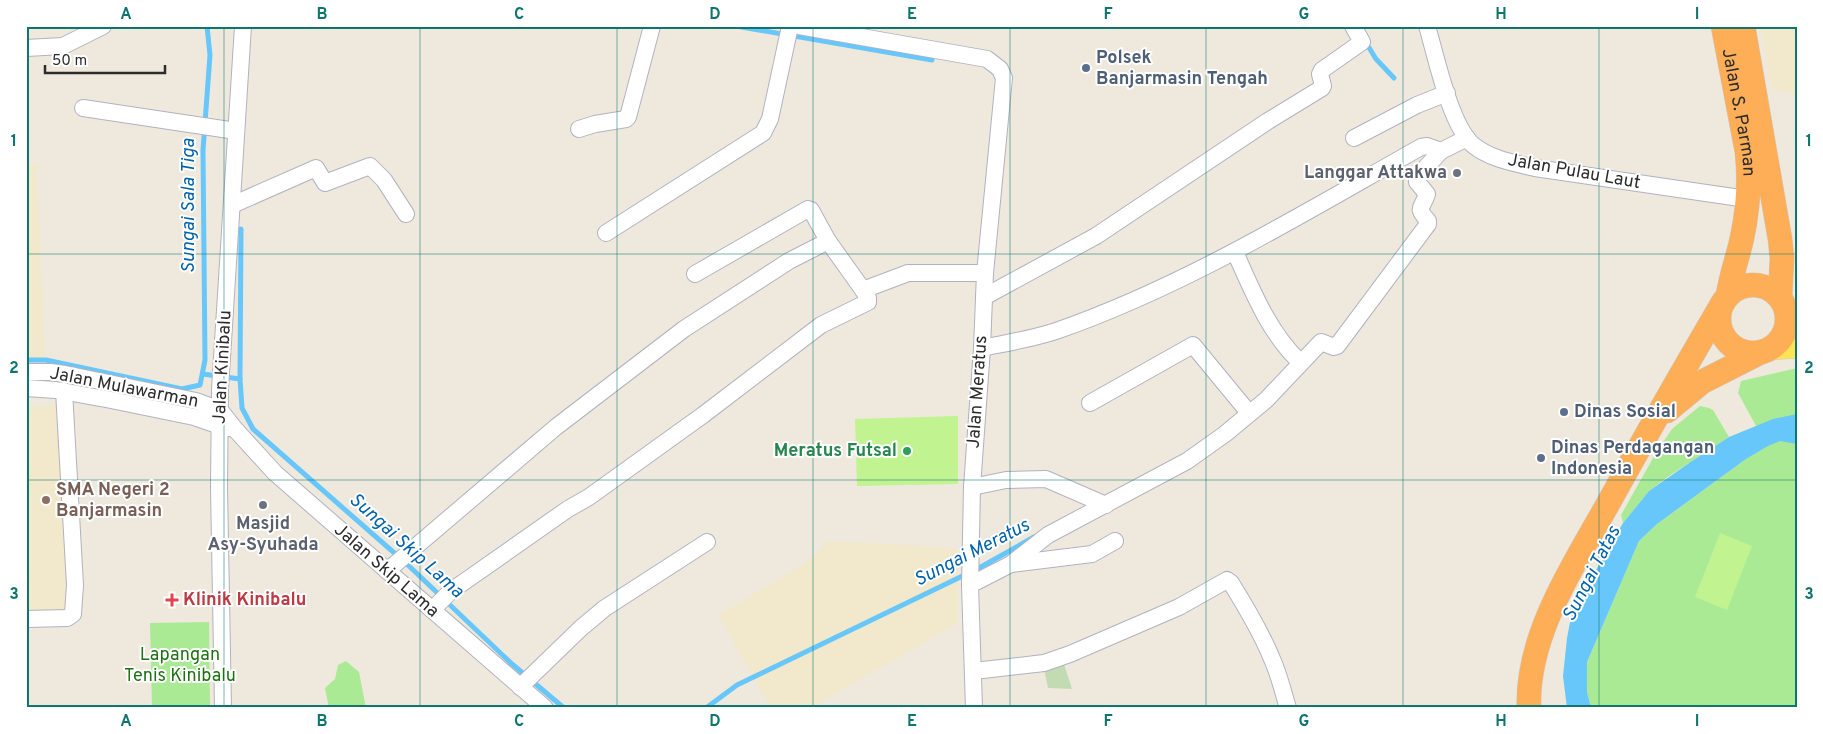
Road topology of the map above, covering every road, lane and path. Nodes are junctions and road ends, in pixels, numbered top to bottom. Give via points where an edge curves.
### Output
1 (103, 26) edge
2 (242, 26) edge
3 (652, 26) edge
4 (1353, 26) edge
5 (1427, 26) edge
6 (1723, 26) edge
7 (1743, 26) edge
8 (791, 33) edge
9 (26, 48) edge
10 (1447, 93) junction
11 (83, 108) dead end
12 (579, 130) dead end
13 (236, 131) junction
14 (1354, 138) dead end
15 (1466, 138) junction
16 (1441, 151) junction
17 (1747, 199) junction
18 (232, 206) junction
19 (406, 214) dead end
20 (606, 233) dead end
21 (828, 241) junction
22 (1235, 252) junction
23 (985, 273) junction
24 (695, 274) dead end
25 (863, 290) junction
26 (984, 297) junction
27 (1725, 299) junction
28 (1788, 310) edge
29 (982, 348) junction
30 (1797, 348) edge
31 (1764, 351) junction
32 (1300, 362) junction
33 (29, 380) edge
34 (64, 391) junction
35 (1090, 403) dead end
36 (1250, 413) junction
37 (225, 421) junction
38 (1651, 426) junction
39 (972, 487) junction
40 (1100, 502) junction
41 (1115, 541) dead end
42 (707, 542) dead end
43 (1011, 564) junction
44 (389, 570) junction
45 (971, 581) junction
46 (433, 609) junction
47 (26, 619) edge
48 (974, 671) junction
49 (527, 680) junction
50 (223, 708) edge
51 (544, 708) edge
52 (974, 708) edge
53 (1288, 708) edge
54 (1529, 708) edge

1 - 9 street via 63,46
2 - 13 street, Jalan Kinibalu
3 - 12 street via 628,117
4 - 26 street via 1362,42 1322,70 1322,88 1096,236
5 - 10 street, Jalan Pulau Laut
6 - 17 highway, Jalan S. Parman via 1747,152
7 - 28 highway, Jalan S. Parman via 1770,174
8 - 20 street via 770,119 763,134
8 - 23 street, Jalan Meratus via 987,59 1000,70 1004,78
10 - 14 street
10 - 15 street, Jalan Pulau Laut
11 - 13 street
13 - 18 street, Jalan Kinibalu
15 - 16 street
15 - 17 street, Jalan Pulau Laut via 1492,156 1535,168
16 - 22 street via 1421,147
16 - 32 street via 1417,177 1417,182 1427,194 1419,208 1428,224 1337,346 1321,342
17 - 27 highway, Jalan S. Parman via 1743,236
18 - 19 street via 316,168 325,183 370,166 384,180
18 - 37 street, Jalan Kinibalu via 221,377
21 - 24 street via 811,210 806,209
21 - 25 street
21 - 44 street via 684,329 556,427
22 - 29 street via 1124,304 1054,331
22 - 32 street via 1258,302 1287,349
23 - 25 street via 908,273
23 - 26 street, Jalan Meratus
25 - 46 street via 868,302 821,325 695,421 451,591
26 - 29 street, Jalan Meratus
27 - 28 highway via 1737,288 1760,285 1771,289
27 - 31 highway via 1718,315 1723,336 1739,351
27 - 38 highway
28 - 31 highway via 1786,331 1780,341
29 - 39 street, Jalan Meratus
30 - 31 main road
31 - 38 highway via 1702,382
32 - 36 street
33 - 34 street, Jalan Mulawarman
33 - 37 street, Jalan Mulawarman via 65,374 196,401
34 - 37 street, Jalan Mulawarman
34 - 47 street via 75,585 73,614 67,618
35 - 36 street via 1194,345
36 - 40 street via 1187,461
37 - 44 street, Jalan Skip Lama via 275,473
37 - 50 street, Jalan Kinibalu via 219,488
38 - 54 highway via 1558,593 1544,626 1528,690
39 - 40 street via 1006,480 1042,478
39 - 45 street, Jalan Meratus
40 - 43 street via 1048,535
41 - 43 street via 1092,554
42 - 49 street via 605,608
43 - 45 street
44 - 46 street, Jalan Skip Lama
45 - 48 street, Jalan Meratus
46 - 49 street, Jalan Skip Lama
48 - 52 street, Jalan Meratus
48 - 53 street via 1044,663 1070,654 1179,607 1227,580 1266,644
49 - 51 street, Jalan Skip Lama

